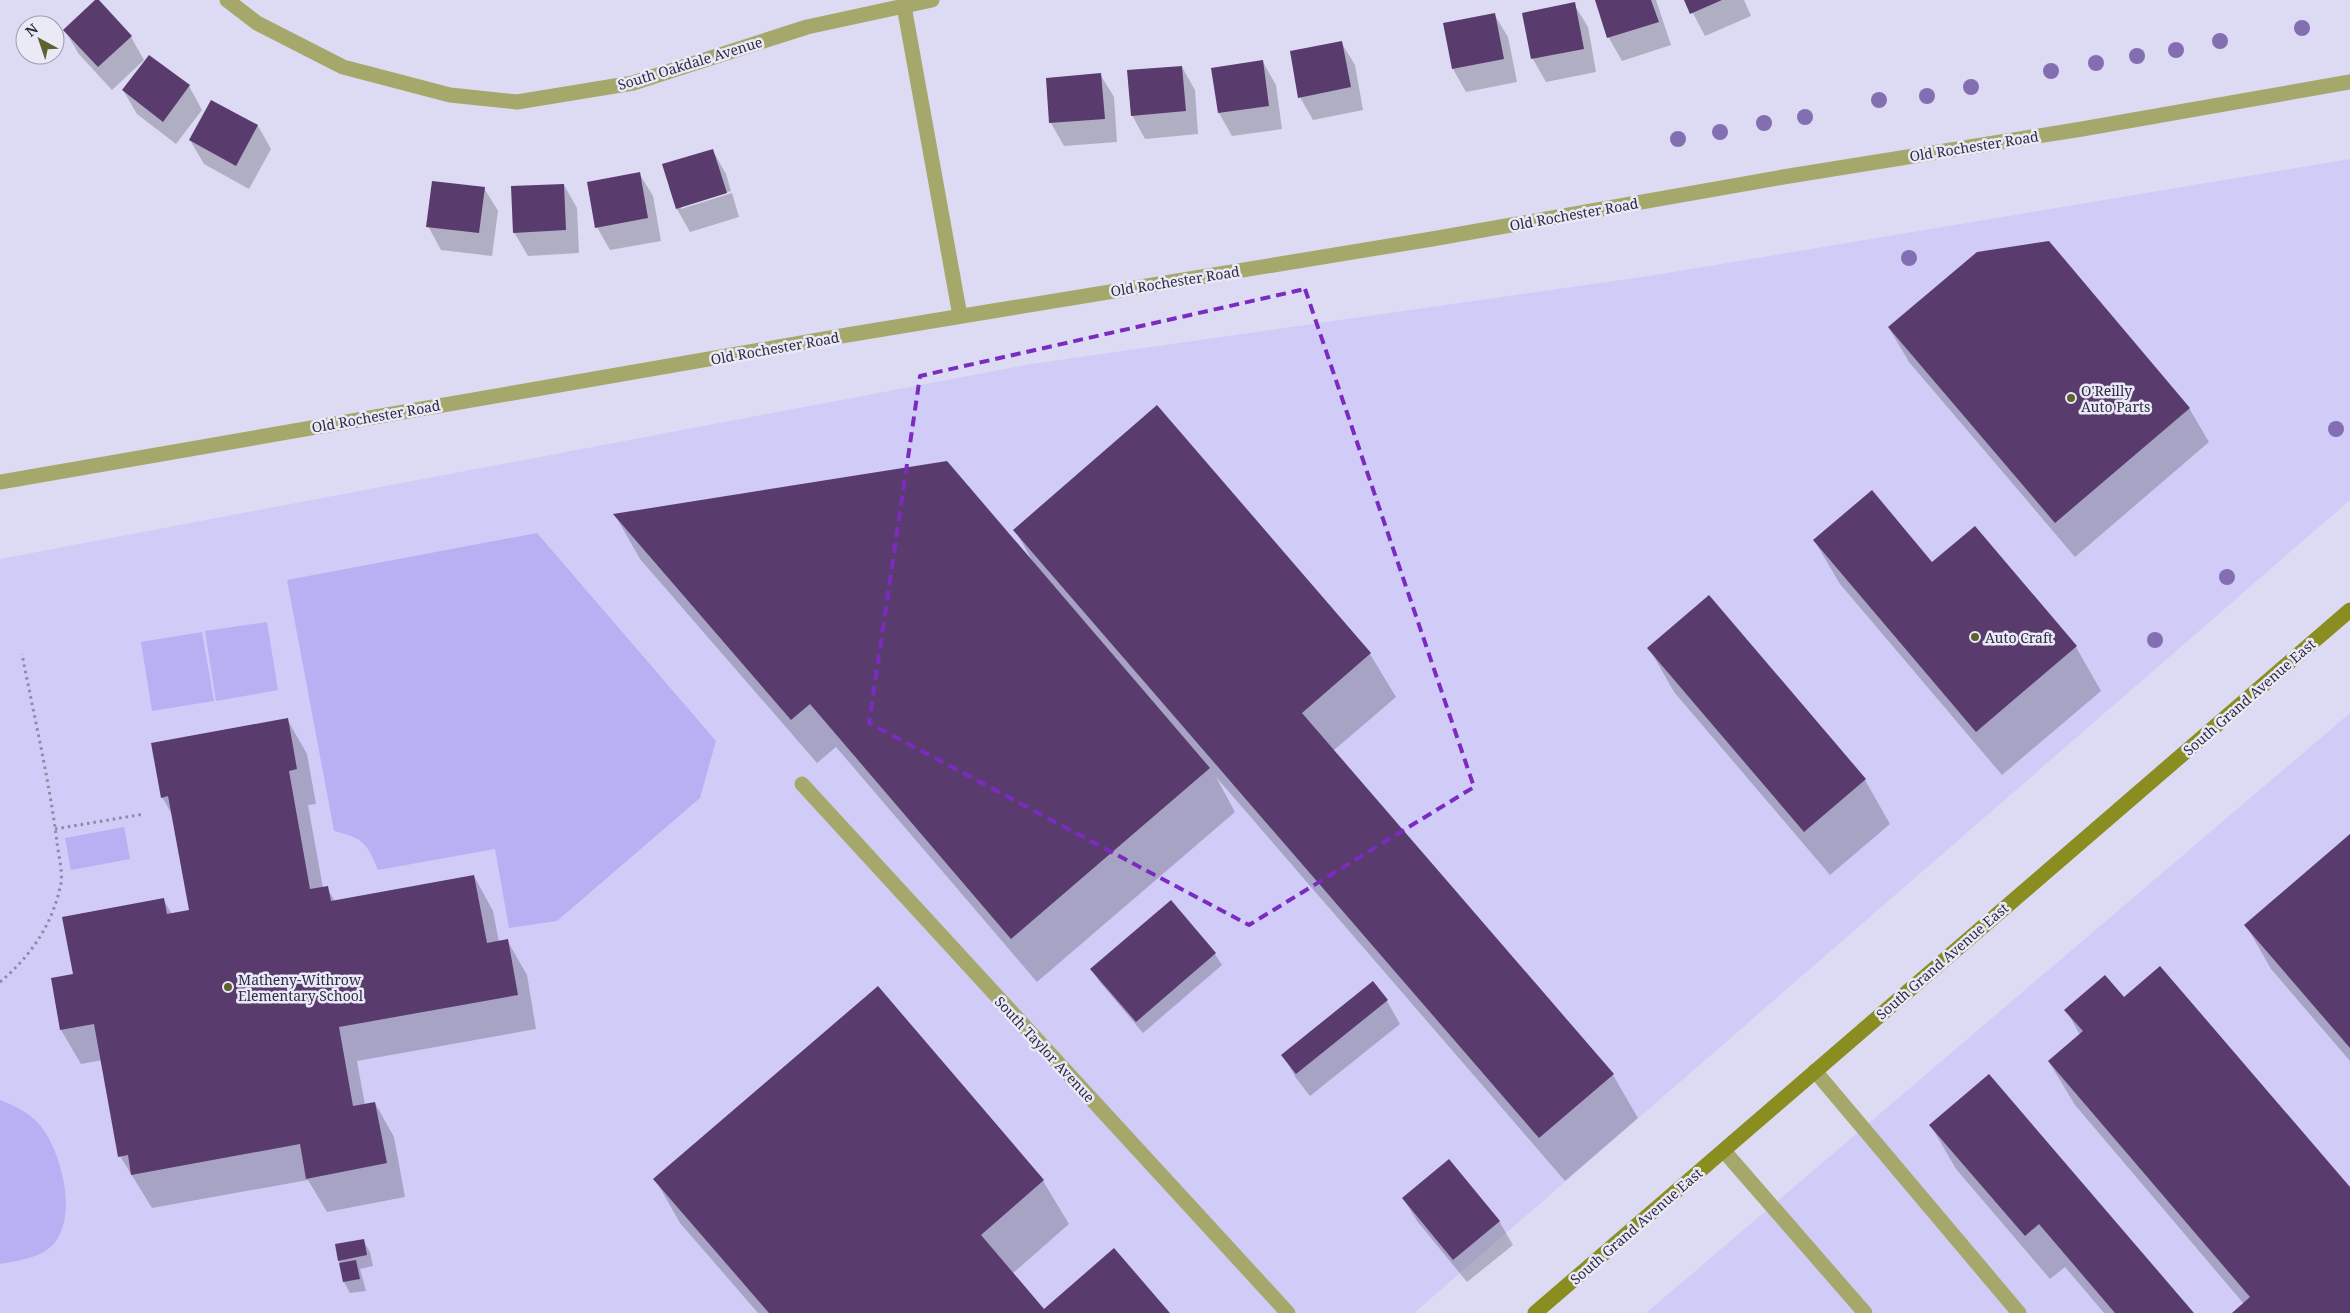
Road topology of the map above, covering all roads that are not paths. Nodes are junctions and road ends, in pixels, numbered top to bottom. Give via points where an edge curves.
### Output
1 (227, 0) edge
2 (932, 0) edge
3 (904, 6) junction
4 (2350, 82) edge
5 (960, 316) junction
6 (0, 482) edge
7 (2350, 610) edge
8 (802, 784) dead end
9 (1815, 1071) junction
10 (1724, 1151) junction
11 (1288, 1313) edge
12 (1535, 1313) edge
13 (1865, 1313) edge
14 (2019, 1313) edge

1 - 3 street, South Oakdale Avenue via 257,23 343,67 450,95 518,102 633,83 807,27
2 - 3 street, South Oakdale Avenue
3 - 5 street
4 - 5 street, Old Rochester Road
5 - 6 street, Old Rochester Road
7 - 9 main road, South Grand Avenue East
8 - 11 street, South Taylor Avenue
9 - 10 main road, South Grand Avenue East
9 - 14 street
10 - 12 main road, South Grand Avenue East
10 - 13 street

